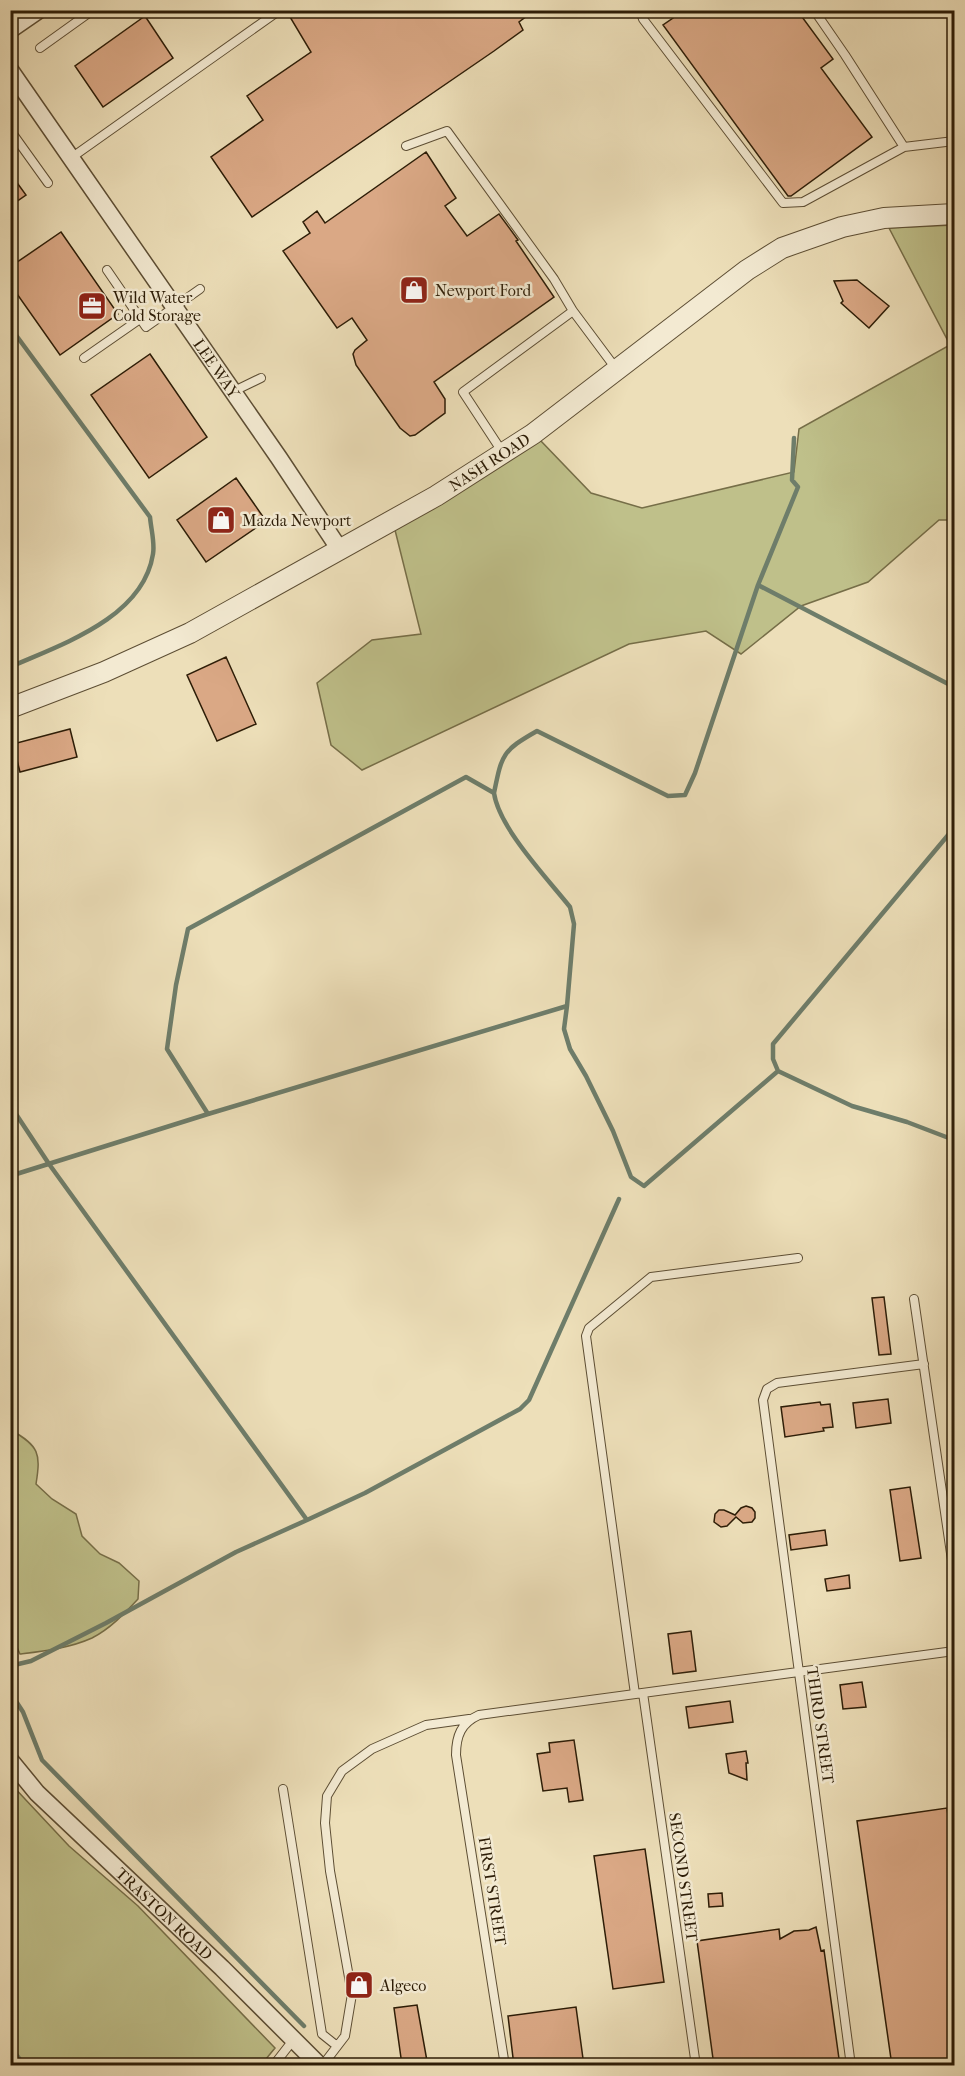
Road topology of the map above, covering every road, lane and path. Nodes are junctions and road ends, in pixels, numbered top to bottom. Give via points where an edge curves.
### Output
1 (39, 10) edge
2 (93, 10) edge
3 (280, 10) edge
4 (640, 10) edge
5 (814, 10) edge
6 (10, 30) edge
7 (40, 48) dead end
8 (10, 70) edge
9 (10, 130) edge
10 (954, 141) edge
11 (406, 146) dead end
12 (904, 147) junction
13 (71, 158) junction
14 (48, 183) dead end
15 (954, 214) edge
16 (107, 270) dead end
17 (200, 289) dead end
18 (174, 306) junction
19 (573, 311) junction
20 (140, 319) junction
21 (84, 358) dead end
22 (617, 370) junction
23 (261, 378) dead end
24 (232, 392) junction
25 (503, 454) junction
26 (340, 550) junction
27 (10, 708) edge
28 (798, 1258) dead end
29 (914, 1299) dead end
30 (924, 1364) junction
31 (954, 1574) edge
32 (954, 1651) edge
33 (799, 1671) junction
34 (639, 1694) junction
35 (468, 1721) junction
36 (10, 1760) edge
37 (283, 1789) dead end
38 (294, 2038) junction
39 (337, 2046) junction
40 (273, 2066) edge
41 (321, 2066) edge
42 (506, 2066) edge
43 (696, 2066) edge
44 (851, 2066) edge

1 - 6 street
2 - 7 lane
3 - 13 lane
4 - 12 lane via 783,203 802,202
5 - 12 lane
8 - 13 street, LEE WAY
9 - 14 lane
10 - 12 lane
11 - 19 lane via 447,131
13 - 18 street, LEE WAY
15 - 22 street, NASH ROAD via 884,218 842,227 782,248 747,270
16 - 20 lane
17 - 18 lane
18 - 20 lane via 146,327
18 - 24 street, LEE WAY
19 - 22 lane
19 - 25 lane via 463,392
20 - 21 lane
22 - 25 street, NASH ROAD
23 - 24 lane
24 - 26 street, LEE WAY
25 - 26 street, NASH ROAD
26 - 27 street, NASH ROAD via 190,633
28 - 34 lane, SECOND STREET via 651,1277 589,1328 586,1336
29 - 30 lane
30 - 31 lane
30 - 33 lane, THIRD STREET via 777,1383 767,1389 763,1400
32 - 33 lane
33 - 34 lane
33 - 44 lane, THIRD STREET
34 - 35 lane via 479,1715
34 - 43 lane, SECOND STREET
35 - 39 lane via 426,1725 372,1749 342,1771 327,1796 325,1823 330,1871 352,1994 345,2036
35 - 42 lane, FIRST STREET via 457,1739 456,1755
36 - 38 street, TRASTON ROAD via 37,1793
37 - 39 lane via 322,2034
38 - 40 lane
38 - 41 street, TRASTON ROAD
39 - 41 lane

